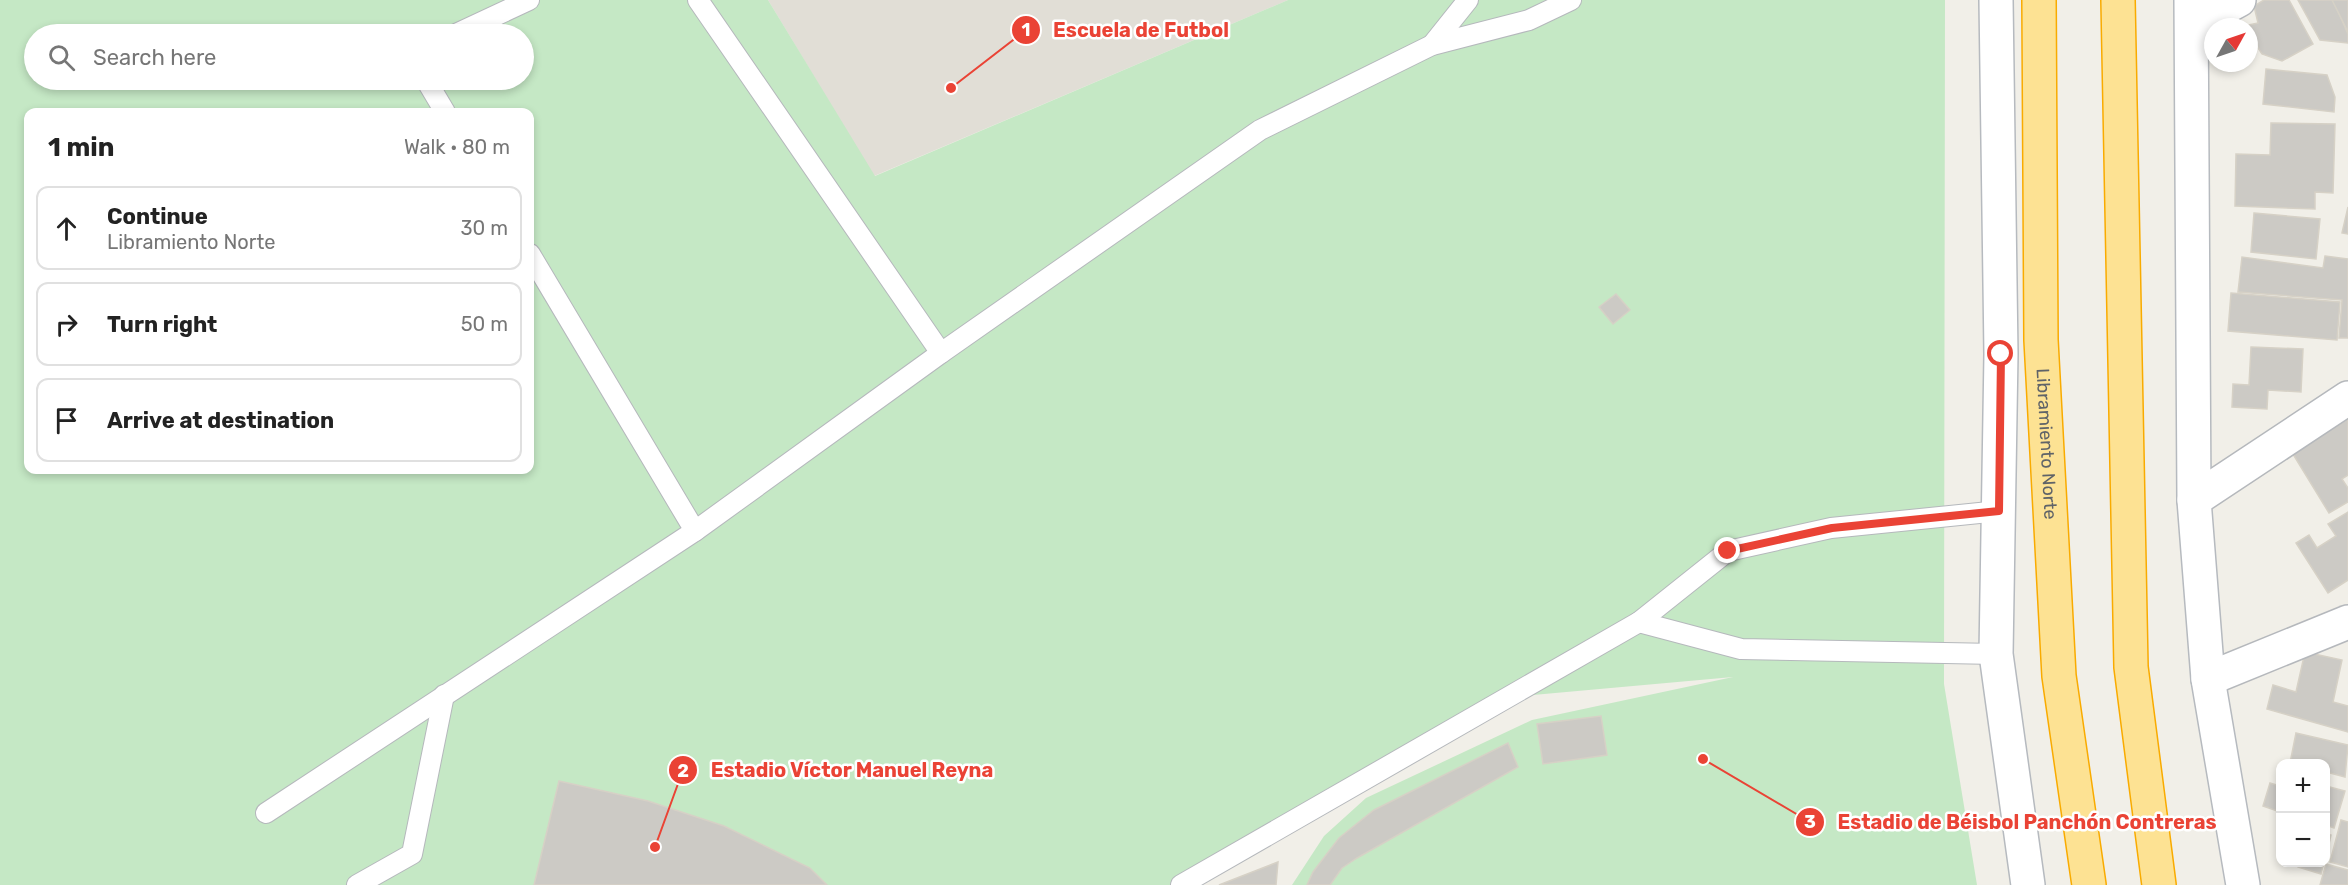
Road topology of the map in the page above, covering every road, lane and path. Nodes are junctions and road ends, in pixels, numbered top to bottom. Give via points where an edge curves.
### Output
1 (530, 0) edge
2 (698, 0) edge
3 (1468, 0) edge
4 (1571, 0) edge
5 (1996, 0) edge
6 (2039, 0) edge
7 (2118, 0) edge
8 (2239, 0) edge
9 (2192, 12) edge
10 (478, 24) edge
11 (1431, 45) junction
12 (432, 90) edge
13 (443, 108) edge
14 (534, 261) edge
15 (941, 353) junction
16 (2348, 398) edge
17 (2194, 500) junction
18 (1999, 511) junction
19 (695, 531) junction
20 (1639, 622) junction
21 (2348, 622) edge
22 (1996, 654) junction
23 (2208, 679) junction
24 (444, 695) junction
25 (266, 813) dead end
26 (357, 885) edge
27 (1181, 885) edge
28 (2028, 885) edge
29 (2089, 885) edge
30 (2159, 885) edge
31 (2243, 885) edge

1 - 10 lane
2 - 15 lane
3 - 11 lane
4 - 11 lane via 1529,20
5 - 18 street
6 - 29 highway, Libramiento Norte via 2042,340 2059,676
7 - 30 highway via 2131,667
8 - 9 street
9 - 17 street
11 - 15 lane via 1260,130
12 - 13 lane
14 - 19 lane
15 - 19 lane
16 - 17 street
17 - 23 street
18 - 20 lane via 1832,528 1728,551
18 - 22 street
19 - 24 lane
20 - 22 lane via 1741,649
20 - 27 lane
21 - 23 street
22 - 28 street
23 - 31 street
24 - 25 lane
24 - 26 lane via 412,854

